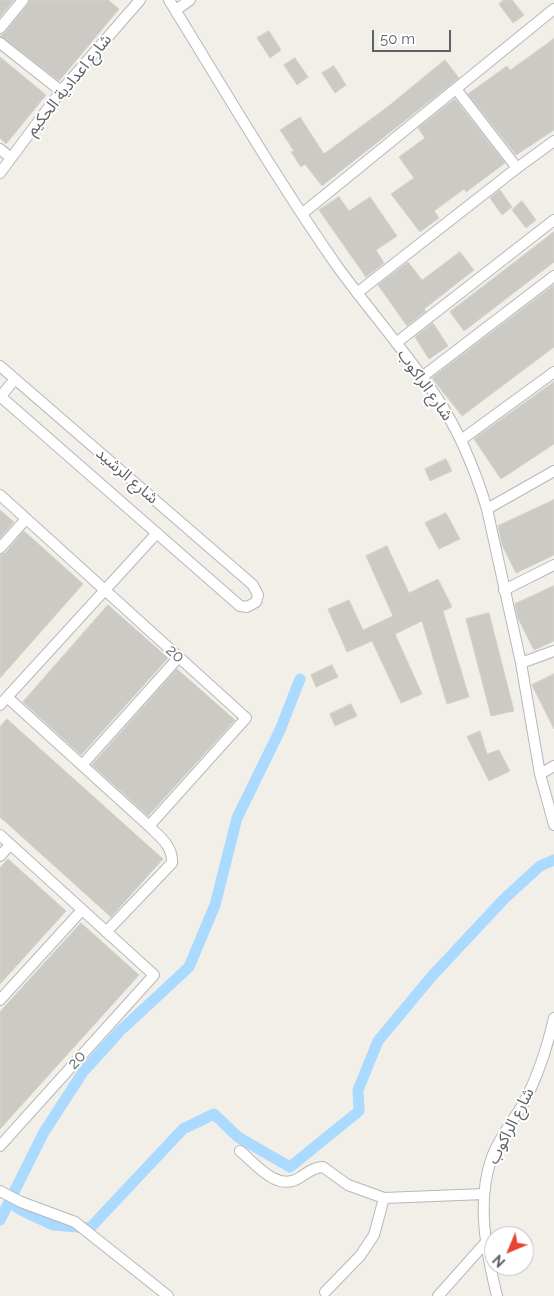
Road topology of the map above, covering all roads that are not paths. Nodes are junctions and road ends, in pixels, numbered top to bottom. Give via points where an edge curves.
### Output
1 (23, 0) edge
2 (140, 0) edge
3 (170, 0) edge
4 (190, 0) edge
5 (554, 9) edge
6 (176, 10) junction
7 (0, 28) edge
8 (0, 43) edge
9 (456, 89) junction
10 (61, 91) junction
11 (554, 141) edge
12 (0, 149) edge
13 (11, 158) junction
14 (517, 168) junction
15 (0, 173) edge
16 (303, 213) junction
17 (554, 220) edge
18 (554, 276) edge
19 (357, 293) junction
20 (396, 343) junction
21 (0, 366) edge
22 (554, 372) edge
23 (422, 377) junction
24 (15, 379) junction
25 (0, 397) edge
26 (461, 440) junction
27 (554, 471) edge
28 (0, 495) edge
29 (487, 509) junction
30 (26, 519) junction
31 (157, 534) junction
32 (0, 548) edge
33 (554, 565) edge
34 (104, 590) junction
35 (504, 590) junction
36 (554, 651) edge
37 (179, 657) junction
38 (521, 663) junction
39 (4, 701) edge
40 (82, 765) junction
41 (554, 766) edge
42 (540, 774) junction
43 (554, 825) edge
44 (149, 826) junction
45 (0, 836) edge
46 (10, 845) junction
47 (0, 856) edge
48 (82, 910) junction
49 (106, 932) junction
50 (0, 1000) edge
51 (554, 1018) edge
52 (0, 1145) edge
53 (240, 1151) dead end
54 (1, 1192) edge
55 (484, 1194) junction
56 (384, 1198) junction
57 (485, 1226) edge
58 (484, 1244) edge
59 (493, 1276) edge
60 (325, 1292) dead end
61 (168, 1296) edge
62 (438, 1296) edge
63 (497, 1296) edge

1 - 7 street
2 - 10 street, شارع اعدادية الحكيم
3 - 6 street, شارع الراكوب
4 - 6 street
5 - 9 street
6 - 16 street, شارع الراكوب
8 - 10 street
9 - 14 street
9 - 16 street
10 - 13 street, شارع اعدادية الحكيم
11 - 14 street
12 - 13 street
13 - 15 street, شارع اعدادية الحكيم
14 - 19 street
16 - 19 street, شارع الراكوب
17 - 20 street
18 - 23 street
19 - 20 street, شارع الراكوب
20 - 23 street, شارع الراكوب
21 - 24 street, شارع الرشيد
22 - 26 street
23 - 26 street, شارع الراكوب
24 - 25 street
24 - 31 street, شارع الرشيد via 253,585 258,595 256,602 247,607 240,606
25 - 31 street, شارع الرشيد
26 - 29 street, شارع الراكوب
27 - 29 street
28 - 30 street, 20
29 - 35 street, شارع الراكوب
30 - 32 street
30 - 34 street, 20
31 - 34 street
33 - 35 street
34 - 37 street, 20
34 - 39 street
35 - 38 street, شارع الراكوب
36 - 38 street
37 - 40 street
37 - 44 street, 20 via 246,718
38 - 42 street, شارع الراكوب
39 - 40 street
40 - 44 street
41 - 42 street
42 - 43 street, شارع الراكوب
44 - 49 street via 167,844 172,853 172,863
45 - 46 street
46 - 47 street
46 - 48 street
48 - 49 street
48 - 50 street
49 - 52 street, 20 via 154,975
51 - 55 street, شارع الراكوب via 531,1087 496,1147
53 - 56 street via 270,1177 284,1183 323,1167 348,1185
54 - 61 street via 75,1222
55 - 56 street
55 - 57 street, شارع الراكوب
56 - 60 street via 374,1235 360,1256
58 - 62 street
59 - 63 street, شارع الراكوب

